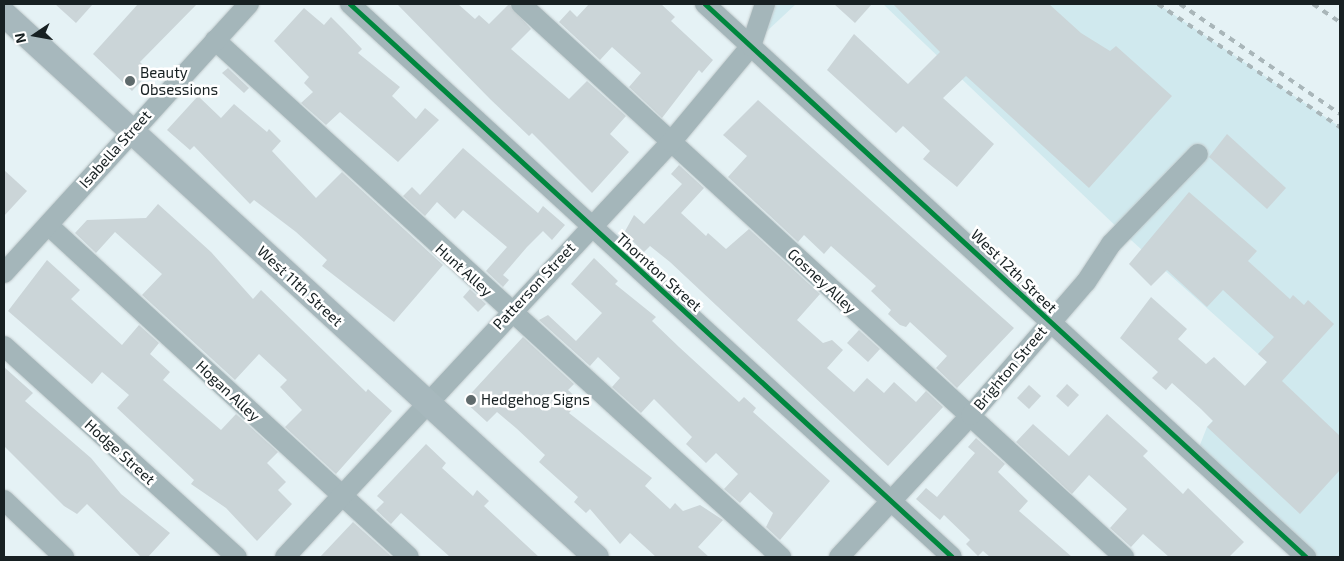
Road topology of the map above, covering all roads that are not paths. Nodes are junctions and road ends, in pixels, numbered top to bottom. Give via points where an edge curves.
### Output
1 (249, 4) edge
2 (350, 4) edge
3 (522, 4) edge
4 (705, 4) edge
5 (765, 4) edge
6 (4, 14) edge
7 (215, 40) junction
8 (751, 46) junction
9 (131, 131) junction
10 (671, 142) junction
11 (1198, 154) dead end
12 (48, 225) junction
13 (590, 226) junction
14 (4, 273) edge
15 (510, 311) junction
16 (1049, 322) junction
17 (4, 346) edge
18 (427, 402) junction
19 (971, 414) junction
20 (341, 496) junction
21 (4, 500) edge
22 (890, 502) junction
23 (64, 557) edge
24 (236, 557) edge
25 (285, 557) edge
26 (409, 557) edge
27 (596, 557) edge
28 (781, 557) edge
29 (838, 557) edge
30 (952, 557) edge
31 (1124, 557) edge
32 (1306, 557) edge

1 - 7 street, Isabella Street
2 - 13 street, Thornton Street
3 - 10 street, Gosney Alley
4 - 8 street, West 12th Street
5 - 8 street, Patterson Street
6 - 9 main road, West 11th Street
7 - 9 street, Isabella Street
7 - 15 street, Hunt Alley
8 - 10 street, Patterson Street
8 - 16 street, West 12th Street
9 - 12 street, Isabella Street
9 - 18 main road, West 11th Street
10 - 13 street, Patterson Street
10 - 19 street, Gosney Alley
11 - 16 street, Brighton Street via 1111,244 1086,282
12 - 14 street, Isabella Street
12 - 20 street, Hogan Alley
13 - 15 street, Patterson Street
13 - 22 street, Thornton Street
15 - 18 street, Patterson Street
15 - 28 street, Hunt Alley
16 - 19 street, Brighton Street
16 - 32 street, West 12th Street
17 - 24 street, Hodge Street
18 - 20 street, Patterson Street
18 - 27 main road, West 11th Street
19 - 22 street, Brighton Street
19 - 31 street, Gosney Alley
20 - 25 street, Patterson Street
20 - 26 street, Hogan Alley
21 - 23 street
22 - 29 street, Brighton Street
22 - 30 street, Thornton Street

